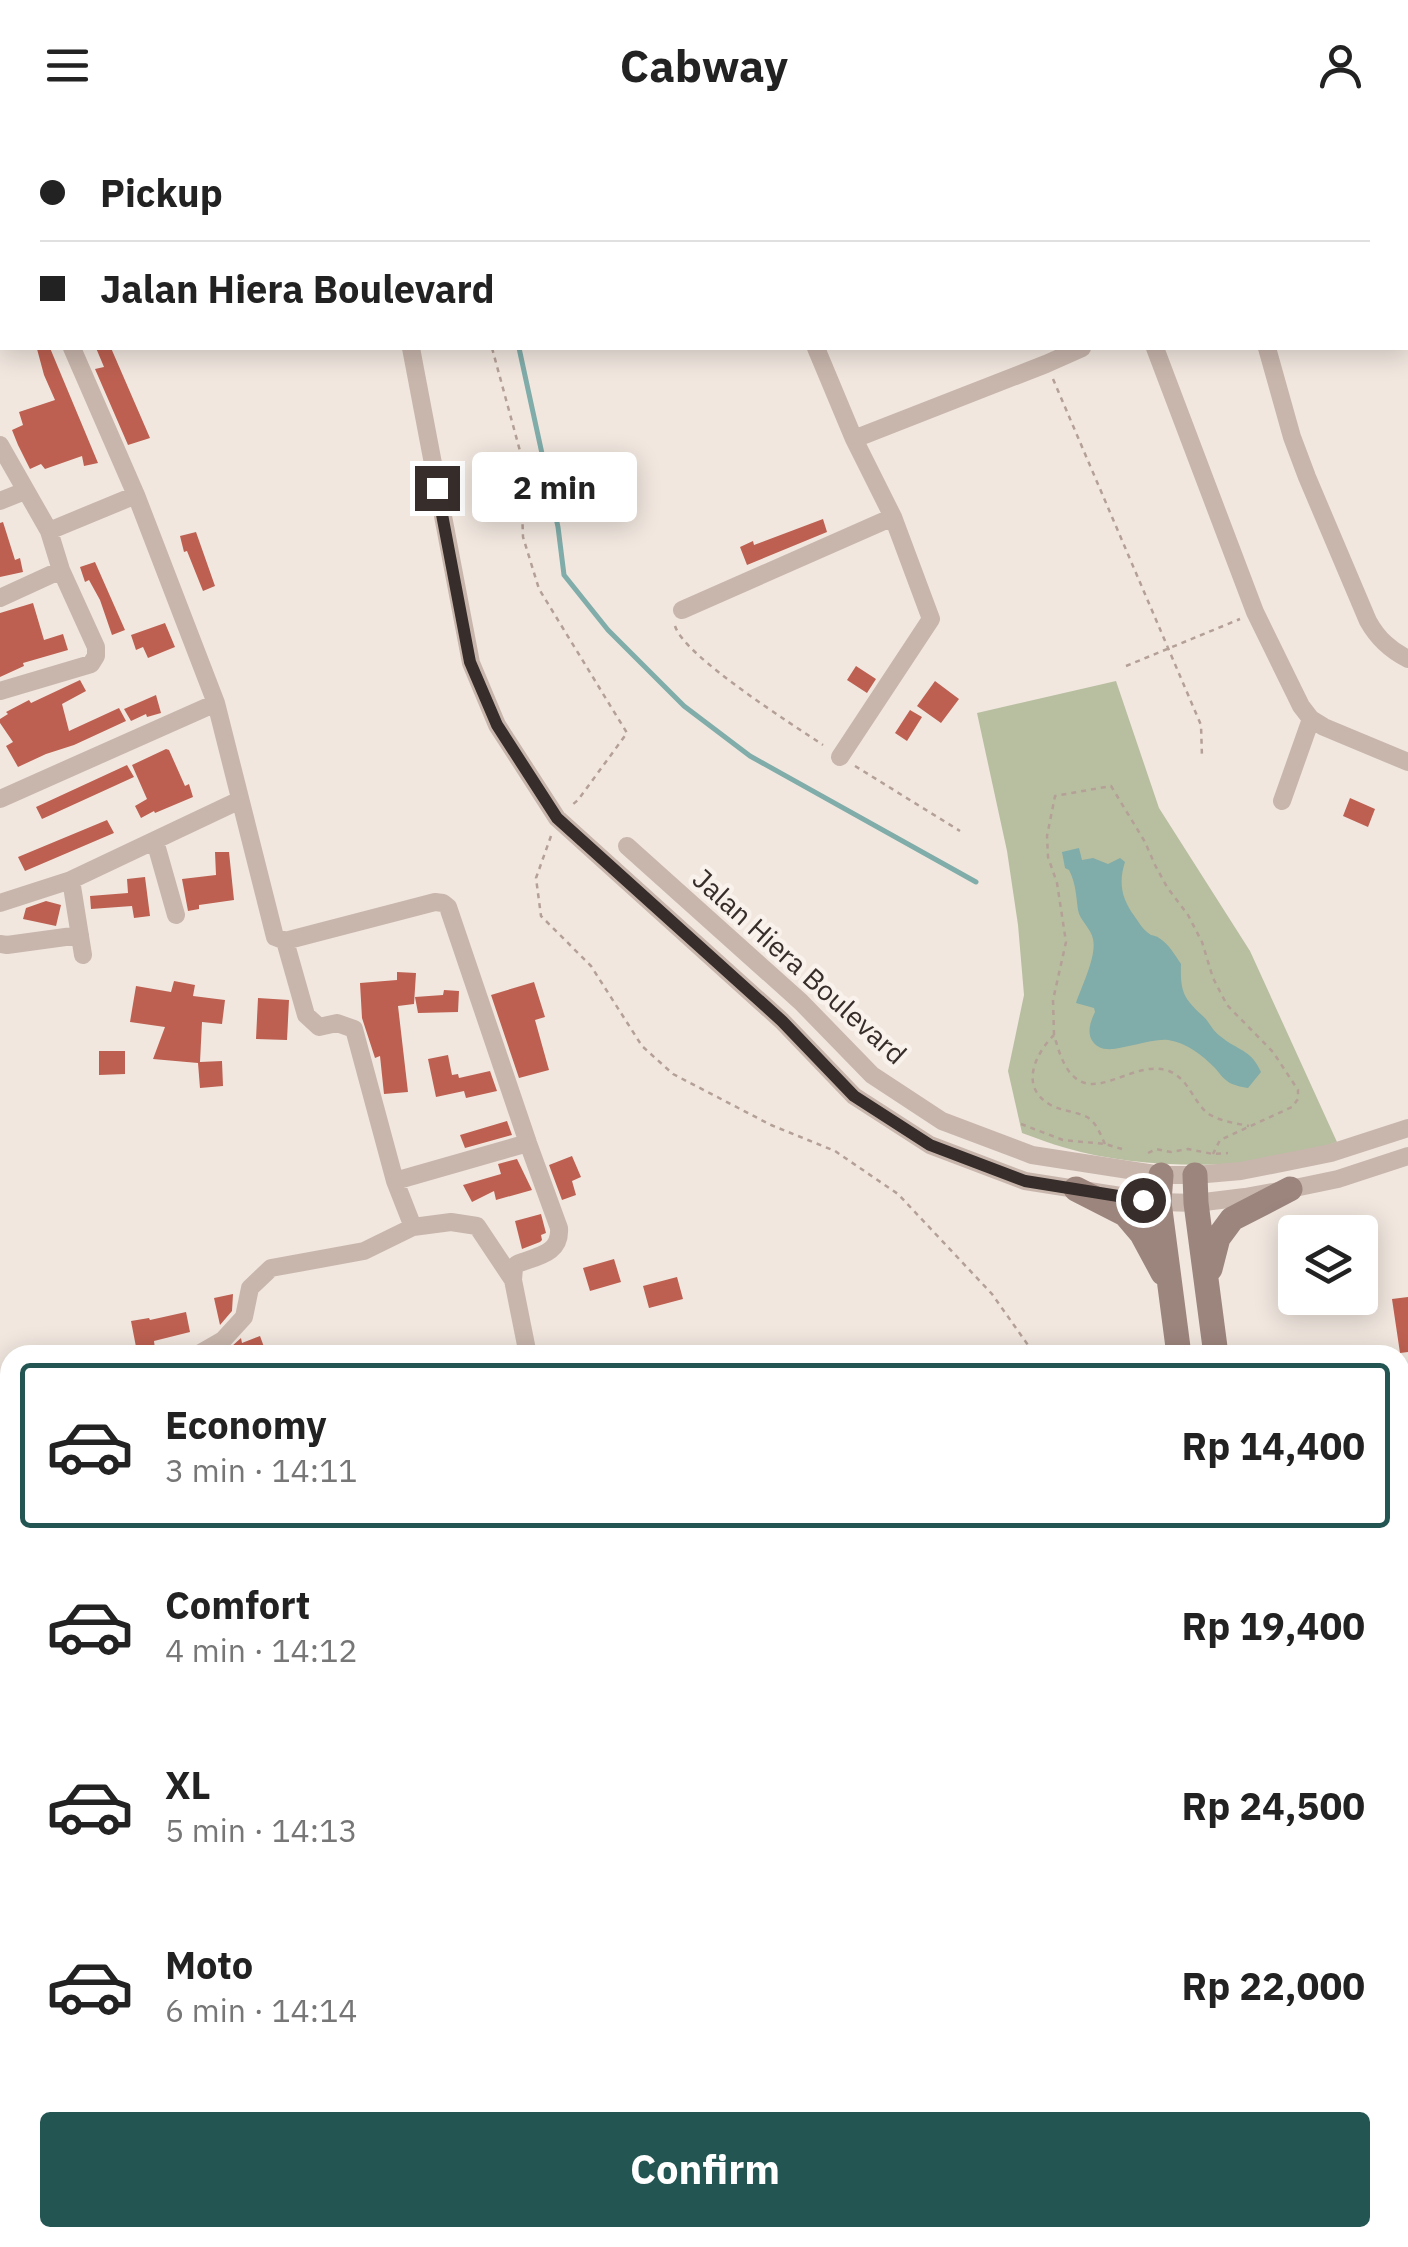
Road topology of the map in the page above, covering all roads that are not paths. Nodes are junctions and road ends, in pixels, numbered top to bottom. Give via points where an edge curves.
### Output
1 (73, 350) edge
2 (411, 350) edge
3 (817, 350) edge
4 (1078, 350) edge
5 (1156, 350) edge
6 (1267, 350) edge
7 (854, 439) junction
8 (0, 445) edge
9 (25, 491) junction
10 (136, 495) junction
11 (0, 501) edge
12 (893, 517) junction
13 (49, 532) junction
14 (61, 570) junction
15 (0, 598) edge
16 (682, 610) road end
17 (1408, 659) edge
18 (0, 691) edge
19 (216, 702) junction
20 (1311, 719) junction
21 (840, 756) road end
22 (1408, 762) edge
23 (0, 800) edge
24 (240, 800) junction
25 (1282, 801) dead end
26 (154, 841) junction
27 (627, 846) dead end
28 (71, 880) junction
29 (0, 903) edge
30 (176, 915) dead end
31 (80, 935) junction
32 (285, 941) junction
33 (0, 944) edge
34 (83, 956) dead end
35 (802, 1002) junction
36 (782, 1021) junction
37 (1408, 1128) edge
38 (528, 1143) junction
39 (1408, 1156) edge
40 (1161, 1175) junction
41 (1195, 1175) junction
42 (394, 1181) junction
43 (1076, 1189) junction
44 (1290, 1189) junction
45 (1159, 1202) junction
46 (1196, 1202) junction
47 (413, 1227) junction
48 (514, 1280) junction
49 (1206, 1284) junction
50 (1170, 1287) junction
51 (214, 1345) edge
52 (526, 1345) edge
53 (1177, 1345) edge
54 (1216, 1345) edge

1 - 10 street
2 - 36 street, Jalan Hiera Boulevard via 470,662 497,725 557,818
3 - 7 street
4 - 7 street
5 - 20 street via 1256,612
6 - 17 street via 1292,437 1368,621 1376,636
7 - 12 street
8 - 9 street
9 - 11 street
9 - 13 street
10 - 13 street
10 - 19 street
12 - 16 street
12 - 21 street via 931,619
13 - 14 street
14 - 15 street
14 - 18 street via 96,647 92,664
19 - 23 street
19 - 24 street
20 - 22 street
20 - 25 street
24 - 26 street
24 - 32 street via 275,937
26 - 28 street
26 - 30 street
27 - 35 street, Jalan Hiera Boulevard
28 - 29 street
28 - 31 street
31 - 33 street
31 - 34 street
32 - 38 street via 442,902
32 - 42 street via 306,1015 319,1027 337,1023 354,1029
35 - 36 street
35 - 40 street, Jalan Hiera Boulevard via 872,1075 942,1121 1032,1155
36 - 43 street, Jalan Hiera Boulevard via 854,1096 930,1145 1025,1181
37 - 41 street, Jalan Hiera Boulevard via 1300,1160
38 - 42 street
38 - 48 street via 560,1238 555,1248 517,1264
39 - 44 street
40 - 41 street, Jalan Hiera Boulevard
40 - 45 main road
41 - 46 main road
42 - 47 street
43 - 45 street, Jalan Hiera Boulevard
43 - 50 main road via 1125,1214
44 - 46 street
44 - 49 main road via 1232,1219 1218,1238
45 - 46 street, Jalan Hiera Boulevard
45 - 50 main road
46 - 49 main road
47 - 48 street via 477,1226
47 - 51 street via 364,1252 272,1268 250,1288 244,1318
48 - 52 street
49 - 54 main road
50 - 53 main road

